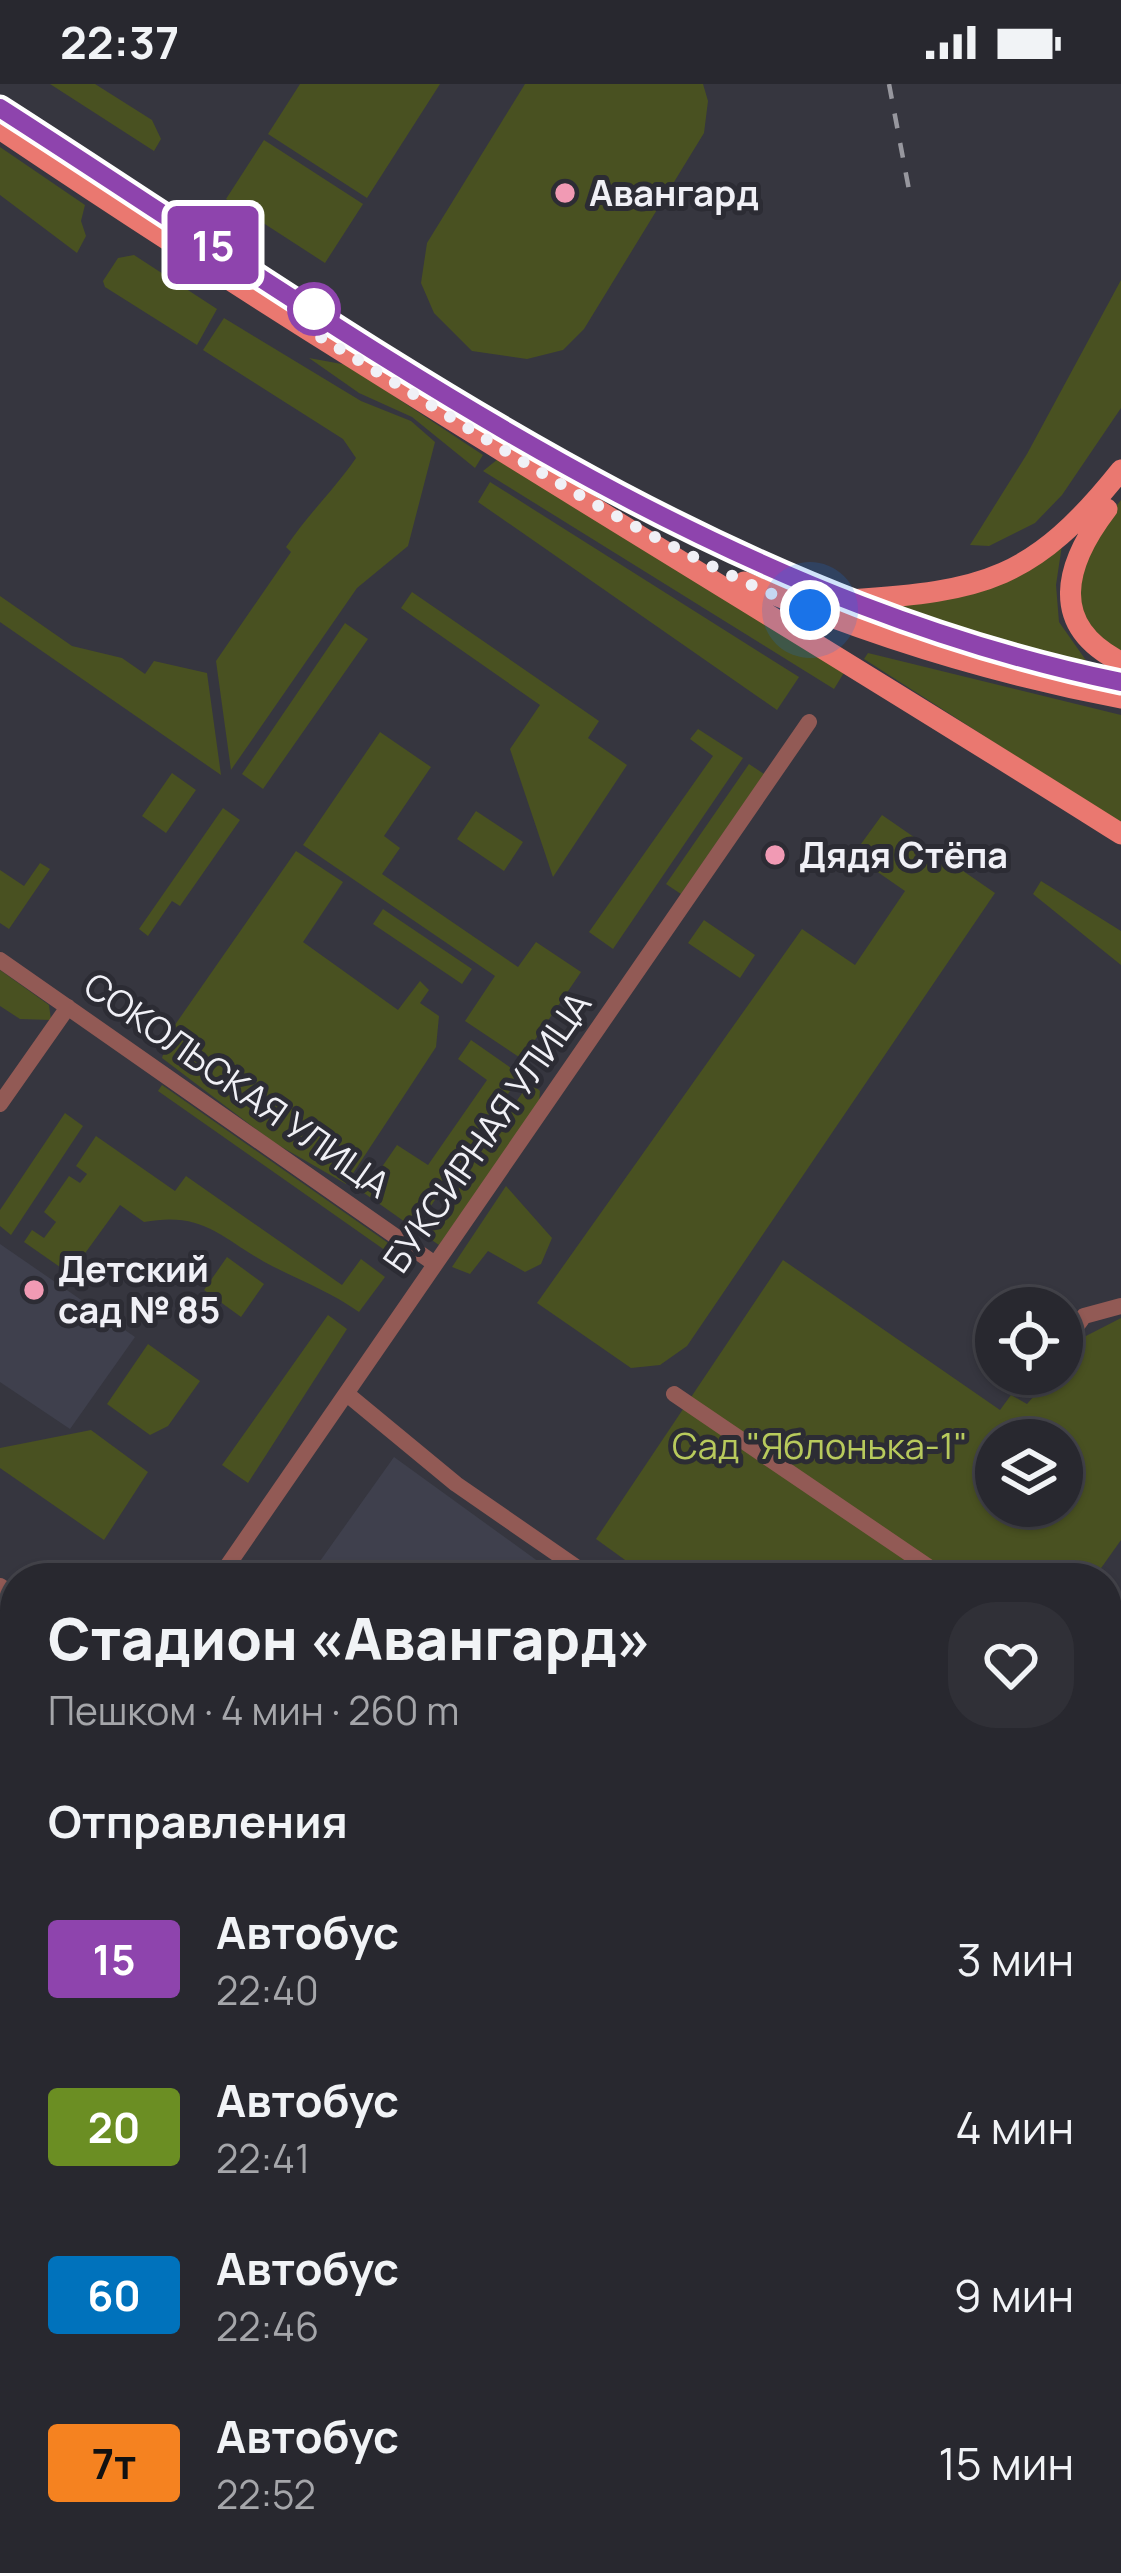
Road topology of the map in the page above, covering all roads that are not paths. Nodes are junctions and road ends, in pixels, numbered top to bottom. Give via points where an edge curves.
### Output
1 (0, 108) edge
2 (0, 129) edge
3 (1121, 470) edge
4 (568, 490) junction
5 (1121, 490) edge
6 (840, 601) junction
7 (1121, 662) edge
8 (1121, 682) edge
9 (1121, 698) edge
10 (809, 722) dead end
11 (1121, 834) edge
12 (0, 960) edge
13 (68, 1007) junction
14 (0, 1104) edge
15 (435, 1264) junction
16 (1121, 1306) edge
17 (1083, 1317) edge
18 (346, 1394) junction
19 (674, 1394) dead end
20 (229, 1563) edge
21 (570, 1563) edge
22 (923, 1563) edge

1 - 6 main road via 583,477
2 - 4 main road via 242,290
3 - 6 main road via 1072,529 1011,571 938,594
4 - 9 main road via 836,621 965,664
4 - 11 main road
5 - 7 main road via 1079,549 1070,596 1091,643
6 - 8 main road via 968,645
10 - 15 street, БУКСИРНАЯ УЛИЦА
12 - 13 street, СОКОЛЬСКАЯ УЛИЦА
13 - 14 street
13 - 15 street, СОКОЛЬСКАЯ УЛИЦА
15 - 18 street, БУКСИРНАЯ УЛИЦА
16 - 17 street
18 - 20 street, БУКСИРНАЯ УЛИЦА
18 - 21 street
19 - 22 street

